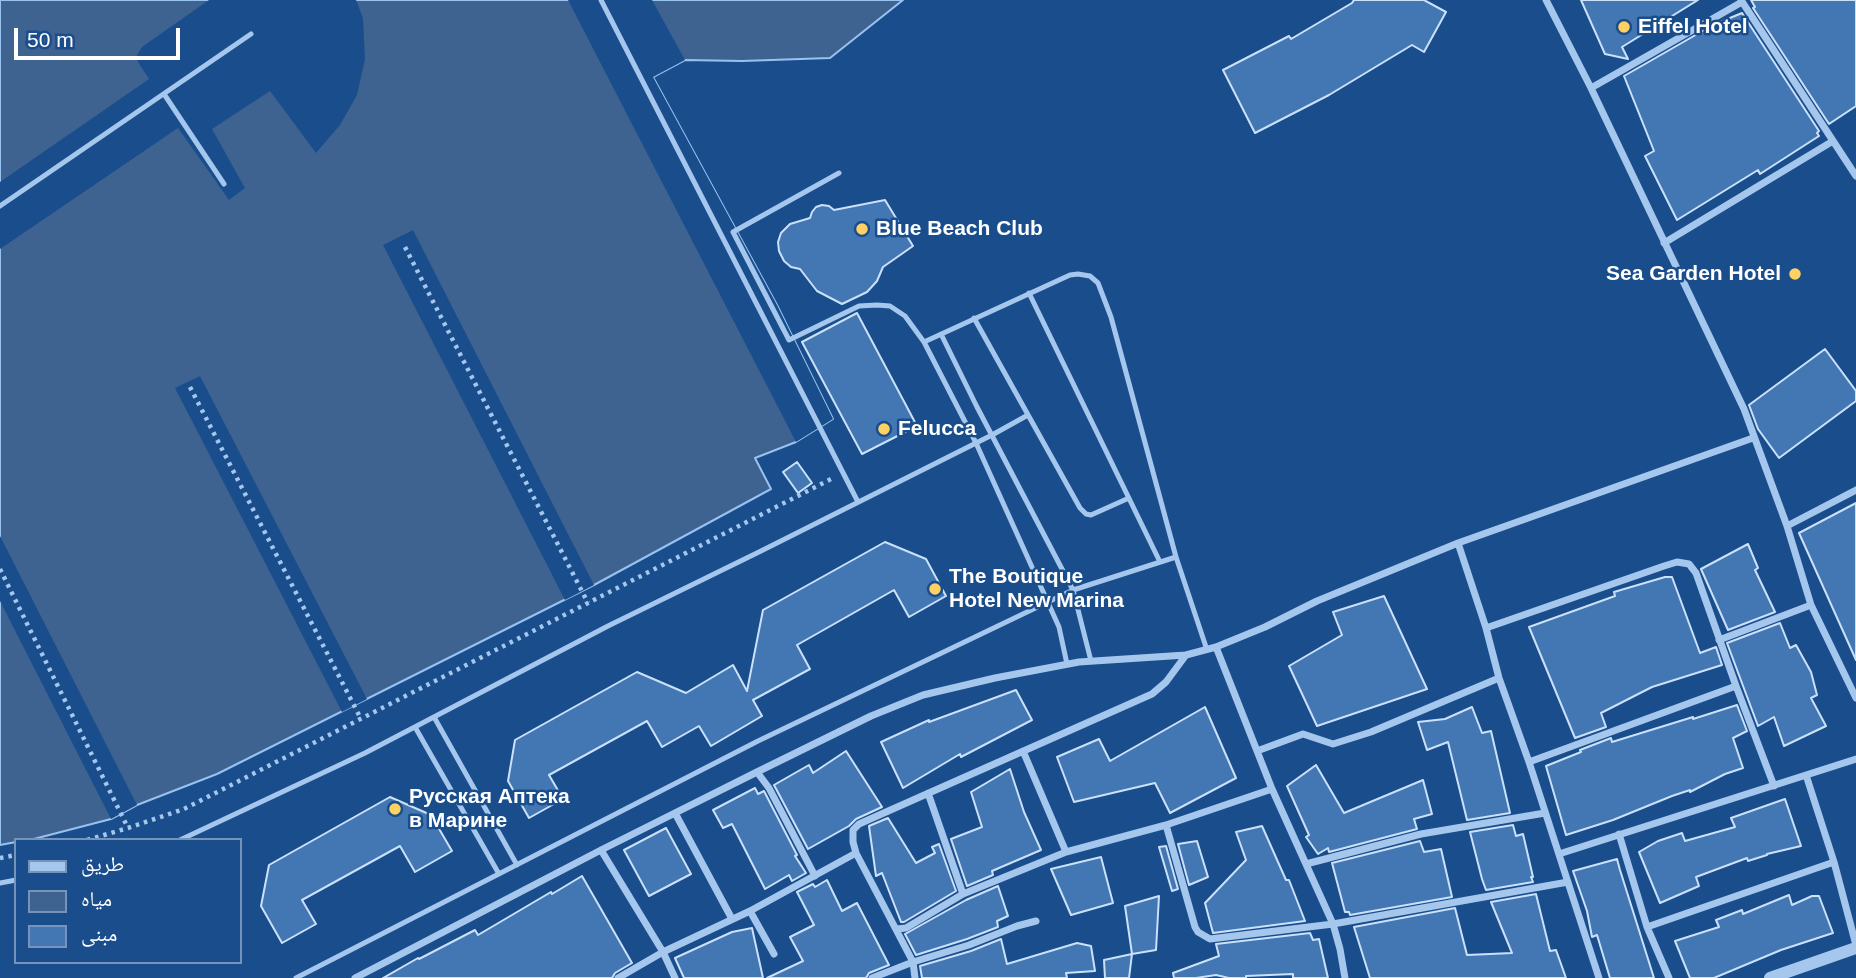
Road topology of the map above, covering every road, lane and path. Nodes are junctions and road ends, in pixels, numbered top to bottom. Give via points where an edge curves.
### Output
1 (601, 0) edge
2 (1546, 0) edge
3 (1742, 1) edge
4 (251, 34) dead end
5 (1591, 88) junction
6 (164, 94) junction
7 (1833, 141) junction
8 (839, 173) dead end
9 (1856, 176) edge
10 (224, 184) dead end
11 (0, 206) edge
12 (1664, 243) junction
13 (405, 247) dead end
14 (1029, 293) junction
15 (974, 318) junction
16 (941, 334) junction
17 (924, 342) junction
18 (190, 387) dead end
19 (1028, 415) junction
20 (992, 435) junction
21 (1753, 438) junction
22 (976, 443) junction
23 (843, 472) junction
24 (1856, 490) edge
25 (1129, 498) junction
26 (858, 502) junction
27 (1787, 526) junction
28 (1458, 543) junction
29 (1176, 557) junction
30 (1160, 562) junction
31 (0, 569) edge
32 (1073, 590) junction
33 (1048, 601) junction
34 (589, 603) junction
35 (1811, 605) junction
36 (1486, 628) junction
37 (1720, 640) junction
38 (1216, 647) junction
39 (1207, 650) junction
40 (1186, 656) junction
41 (1091, 661) junction
42 (1067, 664) junction
43 (1499, 678) junction
44 (1736, 686) junction
45 (1856, 698) edge
46 (434, 717) junction
47 (361, 719) junction
48 (415, 727) junction
49 (1023, 751) junction
50 (1258, 751) junction
51 (1856, 759) edge
52 (1529, 762) junction
53 (757, 772) junction
54 (1806, 775) junction
55 (1774, 786) junction
56 (1272, 789) junction
57 (928, 793) junction
58 (675, 813) junction
59 (1545, 813) junction
60 (1166, 825) junction
61 (128, 828) junction
62 (1619, 834) junction
63 (94, 838) edge
64 (184, 838) edge
65 (601, 850) junction
66 (1066, 852) junction
67 (856, 853) junction
68 (1559, 854) junction
69 (1834, 862) junction
70 (1306, 864) junction
71 (517, 865) junction
72 (499, 874) junction
73 (815, 876) junction
74 (1568, 882) junction
75 (963, 894) junction
76 (750, 911) junction
77 (732, 919) junction
78 (1036, 921) dead end
79 (1333, 924) junction
80 (1647, 927) junction
81 (897, 929) junction
82 (1856, 947) edge
83 (663, 952) junction
84 (774, 954) dead end
85 (913, 962) junction
86 (296, 978) edge
87 (355, 978) edge
88 (618, 978) edge
89 (676, 978) edge
90 (872, 978) edge
91 (915, 978) edge
92 (1345, 978) edge
93 (1599, 978) edge
94 (1669, 978) edge
95 (1770, 978) edge

1 - 23 lane
2 - 5 street
3 - 5 street
3 - 7 street
4 - 6 lane
5 - 12 street
6 - 10 lane
6 - 11 lane
7 - 9 street
7 - 12 street
8 - 17 lane via 733,232 789,340 859,306 877,305 890,306 905,316
12 - 21 street via 1744,409
13 - 34 path
14 - 15 lane
14 - 25 lane
14 - 29 lane via 1070,275 1090,276 1098,283
15 - 16 lane
15 - 19 lane
16 - 17 lane
16 - 20 lane
17 - 22 lane
18 - 47 path
19 - 20 lane
19 - 25 lane via 1086,514 1091,516
20 - 22 lane
20 - 32 lane
21 - 27 street
21 - 28 street
22 - 26 lane
22 - 33 lane
23 - 26 lane
23 - 34 path
24 - 27 street
25 - 30 lane
26 - 46 lane
27 - 35 street
28 - 36 street
28 - 38 street
29 - 30 lane
29 - 39 lane
30 - 32 lane
31 - 61 path
32 - 33 lane
32 - 41 lane
33 - 42 lane
33 - 71 lane via 758,741
34 - 47 path
35 - 37 street
35 - 45 street
36 - 37 street via 1677,562 1689,564 1696,573
36 - 43 street
37 - 44 street
38 - 39 street
38 - 50 street
39 - 40 street
40 - 41 street
40 - 49 street via 1152,694
41 - 42 street
42 - 53 street via 923,695
43 - 50 street via 1333,744 1303,734
43 - 52 street
44 - 52 street
44 - 55 street
46 - 48 lane
46 - 71 lane
47 - 61 path via 184,809
48 - 64 lane
48 - 72 lane
49 - 57 street
49 - 66 street
50 - 56 street
51 - 54 street
52 - 59 street
53 - 58 street
53 - 73 street
54 - 55 street
54 - 69 street
55 - 62 street
56 - 60 street
56 - 70 street
57 - 67 street via 859,824 853,830
57 - 75 street
58 - 65 street
58 - 77 street
59 - 68 street
59 - 70 street via 1421,834
60 - 66 street
60 - 79 street via 1195,927 1203,936 1210,939
61 - 63 path
62 - 68 street
62 - 80 street
65 - 83 street
65 - 87 street
66 - 75 street
67 - 73 street
67 - 81 street
68 - 74 street
69 - 80 street
69 - 82 street
70 - 79 street
71 - 72 lane
72 - 86 lane
73 - 76 street
74 - 79 street
74 - 93 street
75 - 81 street
76 - 77 street
76 - 84 street
77 - 83 street
78 - 85 street
79 - 92 street
80 - 94 street
81 - 85 street
82 - 95 street
83 - 88 street
83 - 89 street
85 - 90 street
85 - 91 street

